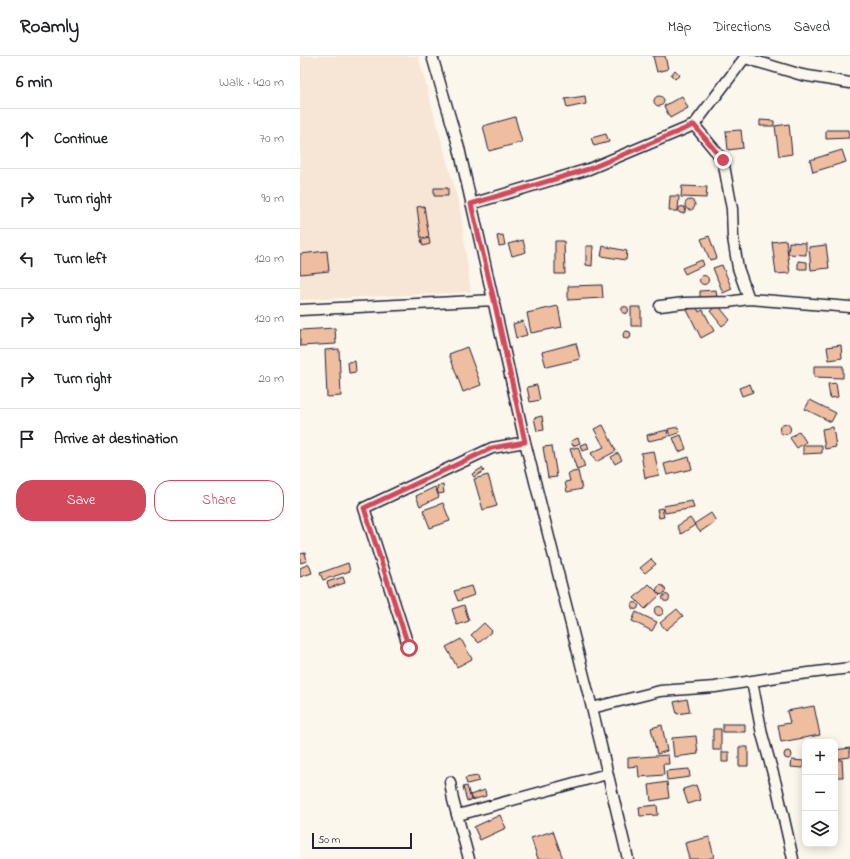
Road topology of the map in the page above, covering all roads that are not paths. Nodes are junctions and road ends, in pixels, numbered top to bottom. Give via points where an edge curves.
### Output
1 (432, 56) edge
2 (746, 57) edge
3 (850, 83) edge
4 (694, 125) junction
5 (471, 204) junction
6 (749, 299) junction
7 (494, 300) junction
8 (660, 306) dead end
9 (850, 307) edge
10 (300, 310) edge
11 (525, 442) junction
12 (409, 648) dead end
13 (850, 668) edge
14 (752, 681) junction
15 (592, 708) junction
16 (607, 774) junction
17 (450, 782) dead end
18 (458, 815) junction
19 (469, 859) edge
20 (628, 859) edge
21 (794, 859) edge

1 - 5 street via 459,148
2 - 3 street via 802,75
2 - 4 street
4 - 5 street via 589,169
4 - 6 street via 723,160 732,209 738,268
5 - 7 street
6 - 8 street
6 - 9 street
7 - 10 street
7 - 11 street
11 - 12 street via 492,448 364,508
11 - 15 street
13 - 14 street
14 - 15 street via 714,688 660,692
14 - 21 street via 762,734
15 - 16 street
16 - 18 street
16 - 20 street
17 - 18 street
18 - 19 street

